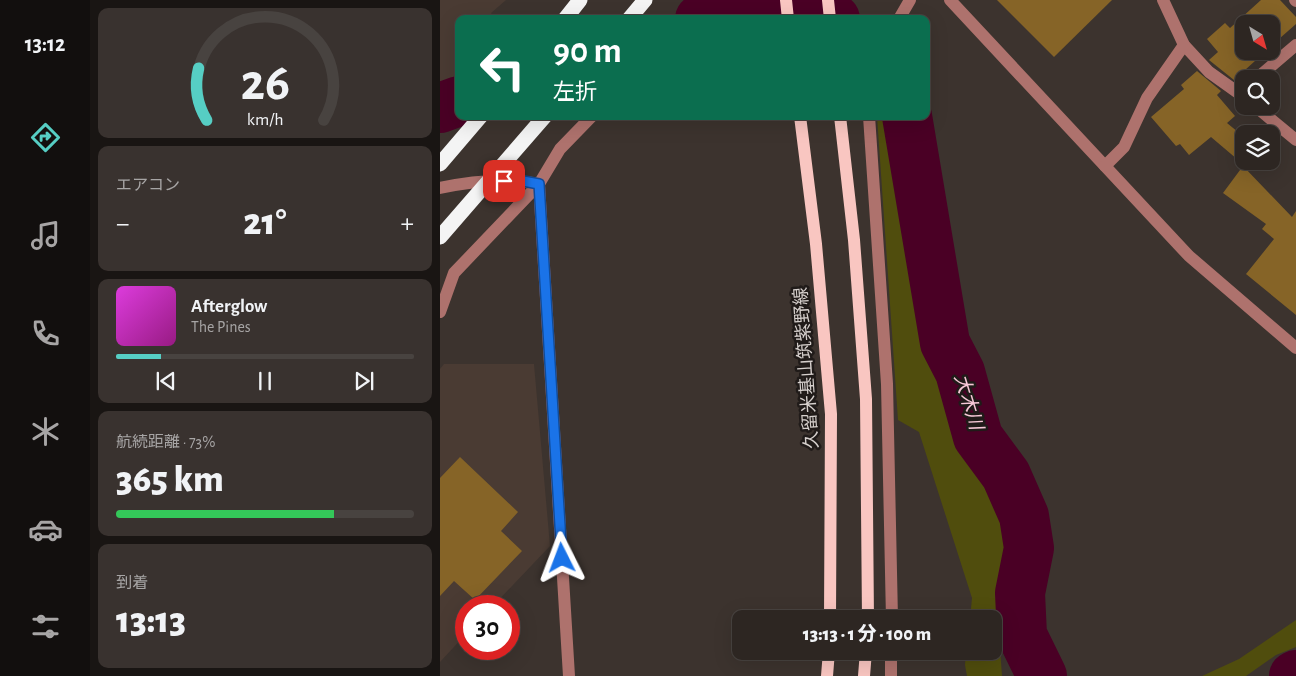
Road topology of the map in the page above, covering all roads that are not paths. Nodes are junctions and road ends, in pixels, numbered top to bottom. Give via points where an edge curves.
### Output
1 (580, 0) edge
2 (645, 0) edge
3 (786, 0) edge
4 (828, 0) edge
5 (910, 0) edge
6 (950, 0) edge
7 (1163, 0) edge
8 (568, 15) edge
9 (632, 15) edge
10 (788, 15) edge
11 (830, 15) edge
12 (901, 15) edge
13 (1184, 45) junction
14 (1296, 45) edge
15 (1267, 70) edge
16 (1235, 89) edge
17 (1266, 115) edge
18 (478, 120) edge
19 (542, 120) edge
20 (588, 120) edge
21 (800, 120) edge
22 (840, 120) edge
23 (869, 120) edge
24 (1296, 140) edge
25 (440, 164) edge
26 (1105, 166) junction
27 (539, 184) junction
28 (440, 188) edge
29 (440, 237) edge
30 (440, 312) edge
31 (1296, 348) edge
32 (830, 610) edge
33 (868, 610) edge
34 (892, 610) edge
35 (829, 660) edge
36 (865, 660) edge
37 (891, 660) edge
38 (569, 676) edge
39 (828, 676) edge
40 (864, 676) edge
41 (891, 676) edge

1 - 8 highway
2 - 9 highway
3 - 10 main road
4 - 11 main road
5 - 12 street
6 - 26 street
7 - 13 street
13 - 16 street via 1209,72
13 - 26 street via 1147,98 1124,147
14 - 15 street
17 - 24 street
18 - 25 highway
19 - 29 highway, bridge
20 - 27 street via 560,149
21 - 32 main road, 久留米基山筑紫野線 via 816,244 831,414
22 - 33 main road via 854,240 866,399
23 - 34 street via 887,384
26 - 31 street via 1189,256
27 - 28 street via 523,181 466,182
27 - 30 street via 454,273
27 - 38 street
35 - 39 main road
36 - 40 main road
37 - 41 street

